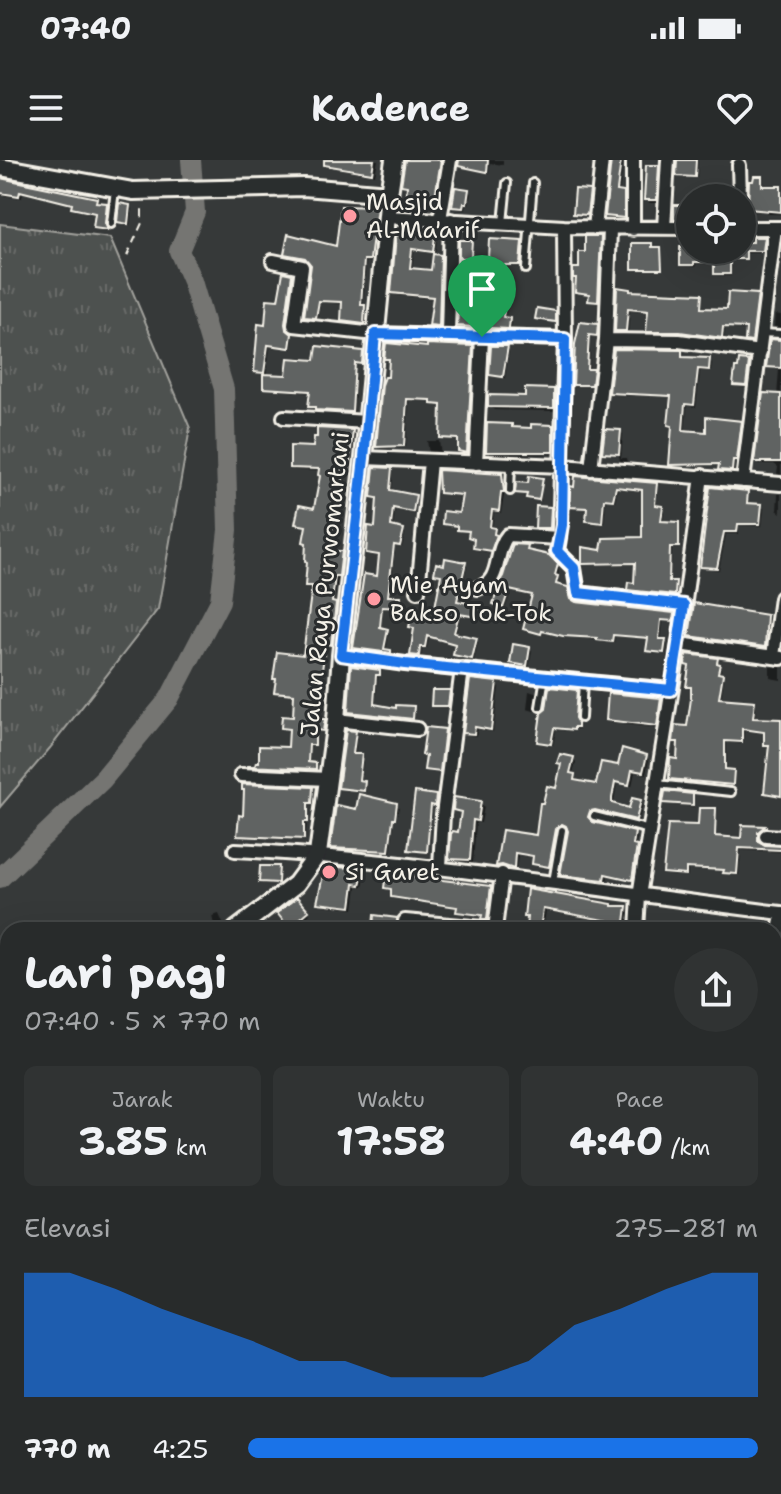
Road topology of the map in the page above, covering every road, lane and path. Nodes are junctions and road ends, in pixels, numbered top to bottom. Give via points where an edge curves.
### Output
1 (394, 160) edge
2 (450, 160) edge
3 (602, 160) edge
4 (633, 160) edge
5 (668, 160) edge
6 (739, 165) dead end
7 (0, 167) edge
8 (41, 167) edge
9 (507, 183) dead end
10 (533, 183) dead end
11 (740, 184) edge
12 (115, 189) junction
13 (133, 191) junction
14 (389, 194) junction
15 (387, 217) junction
16 (446, 220) junction
17 (503, 223) junction
18 (111, 224) dead end
19 (530, 225) junction
20 (564, 227) junction
21 (595, 228) junction
22 (664, 228) junction
23 (676, 228) edge
24 (756, 228) edge
25 (778, 228) edge
26 (610, 229) junction
27 (633, 229) junction
28 (127, 256) dead end
29 (273, 261) dead end
30 (526, 269) dead end
31 (762, 333) junction
32 (375, 334) junction
33 (781, 334) edge
34 (448, 335) junction
35 (482, 337) junction
36 (565, 339) junction
37 (606, 340) junction
38 (760, 352) junction
39 (284, 417) dead end
40 (367, 422) junction
41 (364, 458) junction
42 (430, 461) junction
43 (476, 463) junction
44 (511, 464) junction
45 (563, 466) junction
46 (591, 469) junction
47 (702, 476) junction
48 (743, 481) junction
49 (781, 484) edge
50 (510, 491) dead end
51 (559, 538) junction
52 (478, 588) dead end
53 (418, 591) dead end
54 (781, 598) edge
55 (684, 605) junction
56 (679, 644) junction
57 (341, 655) junction
58 (777, 657) edge
59 (462, 669) junction
60 (545, 677) junction
61 (583, 681) junction
62 (671, 690) junction
63 (540, 707) dead end
64 (581, 718) dead end
65 (336, 720) junction
66 (417, 729) dead end
67 (241, 775) dead end
68 (328, 779) junction
69 (657, 784) junction
70 (731, 792) dead end
71 (594, 816) dead end
72 (562, 830) dead end
73 (650, 830) junction
74 (766, 836) dead end
75 (781, 837) edge
76 (235, 850) dead end
77 (318, 854) junction
78 (440, 866) junction
79 (502, 874) junction
80 (553, 882) junction
81 (639, 896) junction
82 (781, 913) edge
83 (405, 921) dead end
84 (246, 922) edge
85 (410, 922) edge
86 (497, 922) edge
87 (637, 922) edge

1 - 14 street, Jalan Raya Purwomartani
2 - 16 street
3 - 21 street
4 - 27 street
5 - 22 street
6 - 11 street
7 - 8 street
8 - 12 street
9 - 17 lane
10 - 19 lane
12 - 13 street
12 - 18 lane
13 - 14 street via 304,187
13 - 28 path via 142,206 142,223
14 - 15 street, Jalan Raya Purwomartani
15 - 16 street
15 - 32 street, Jalan Raya Purwomartani
16 - 17 street
16 - 34 street
17 - 19 street
19 - 20 street
19 - 30 lane
20 - 21 street
20 - 36 street
21 - 26 street
22 - 23 street
22 - 27 street
24 - 25 street
25 - 31 street
26 - 27 street
26 - 37 street
29 - 32 street via 302,267 294,325
31 - 33 lane
31 - 38 street
32 - 34 street
32 - 40 street, Jalan Raya Purwomartani
34 - 35 street
35 - 36 street
35 - 43 street
36 - 45 street
37 - 38 street via 679,341
37 - 46 street
38 - 48 street
39 - 40 street
40 - 41 street, Jalan Raya Purwomartani
41 - 42 street
41 - 57 street, Jalan Raya Purwomartani
42 - 43 street
42 - 53 street
43 - 44 street
44 - 45 street
44 - 50 lane
45 - 46 street
45 - 51 street
46 - 47 street
47 - 48 street
47 - 55 street
48 - 49 street
51 - 52 street via 508,535 493,579
51 - 55 street via 557,551 574,568 578,593
54 - 58 street
55 - 56 street
56 - 58 street
56 - 62 street
57 - 59 street
57 - 65 street, Jalan Raya Purwomartani
59 - 60 street
59 - 78 street
60 - 61 street
60 - 63 lane
61 - 62 street
61 - 64 lane
62 - 69 street
65 - 66 street
65 - 68 street, Jalan Raya Purwomartani
67 - 68 street
68 - 77 street, Jalan Raya Purwomartani
69 - 70 lane
69 - 73 street
71 - 73 lane
72 - 80 lane
73 - 81 street
74 - 75 street
76 - 77 street
77 - 78 street
77 - 84 street, Jalan Raya Purwomartani via 296,884
78 - 79 street
79 - 80 street
79 - 86 street
80 - 81 street
81 - 82 street
81 - 87 street
83 - 85 street

